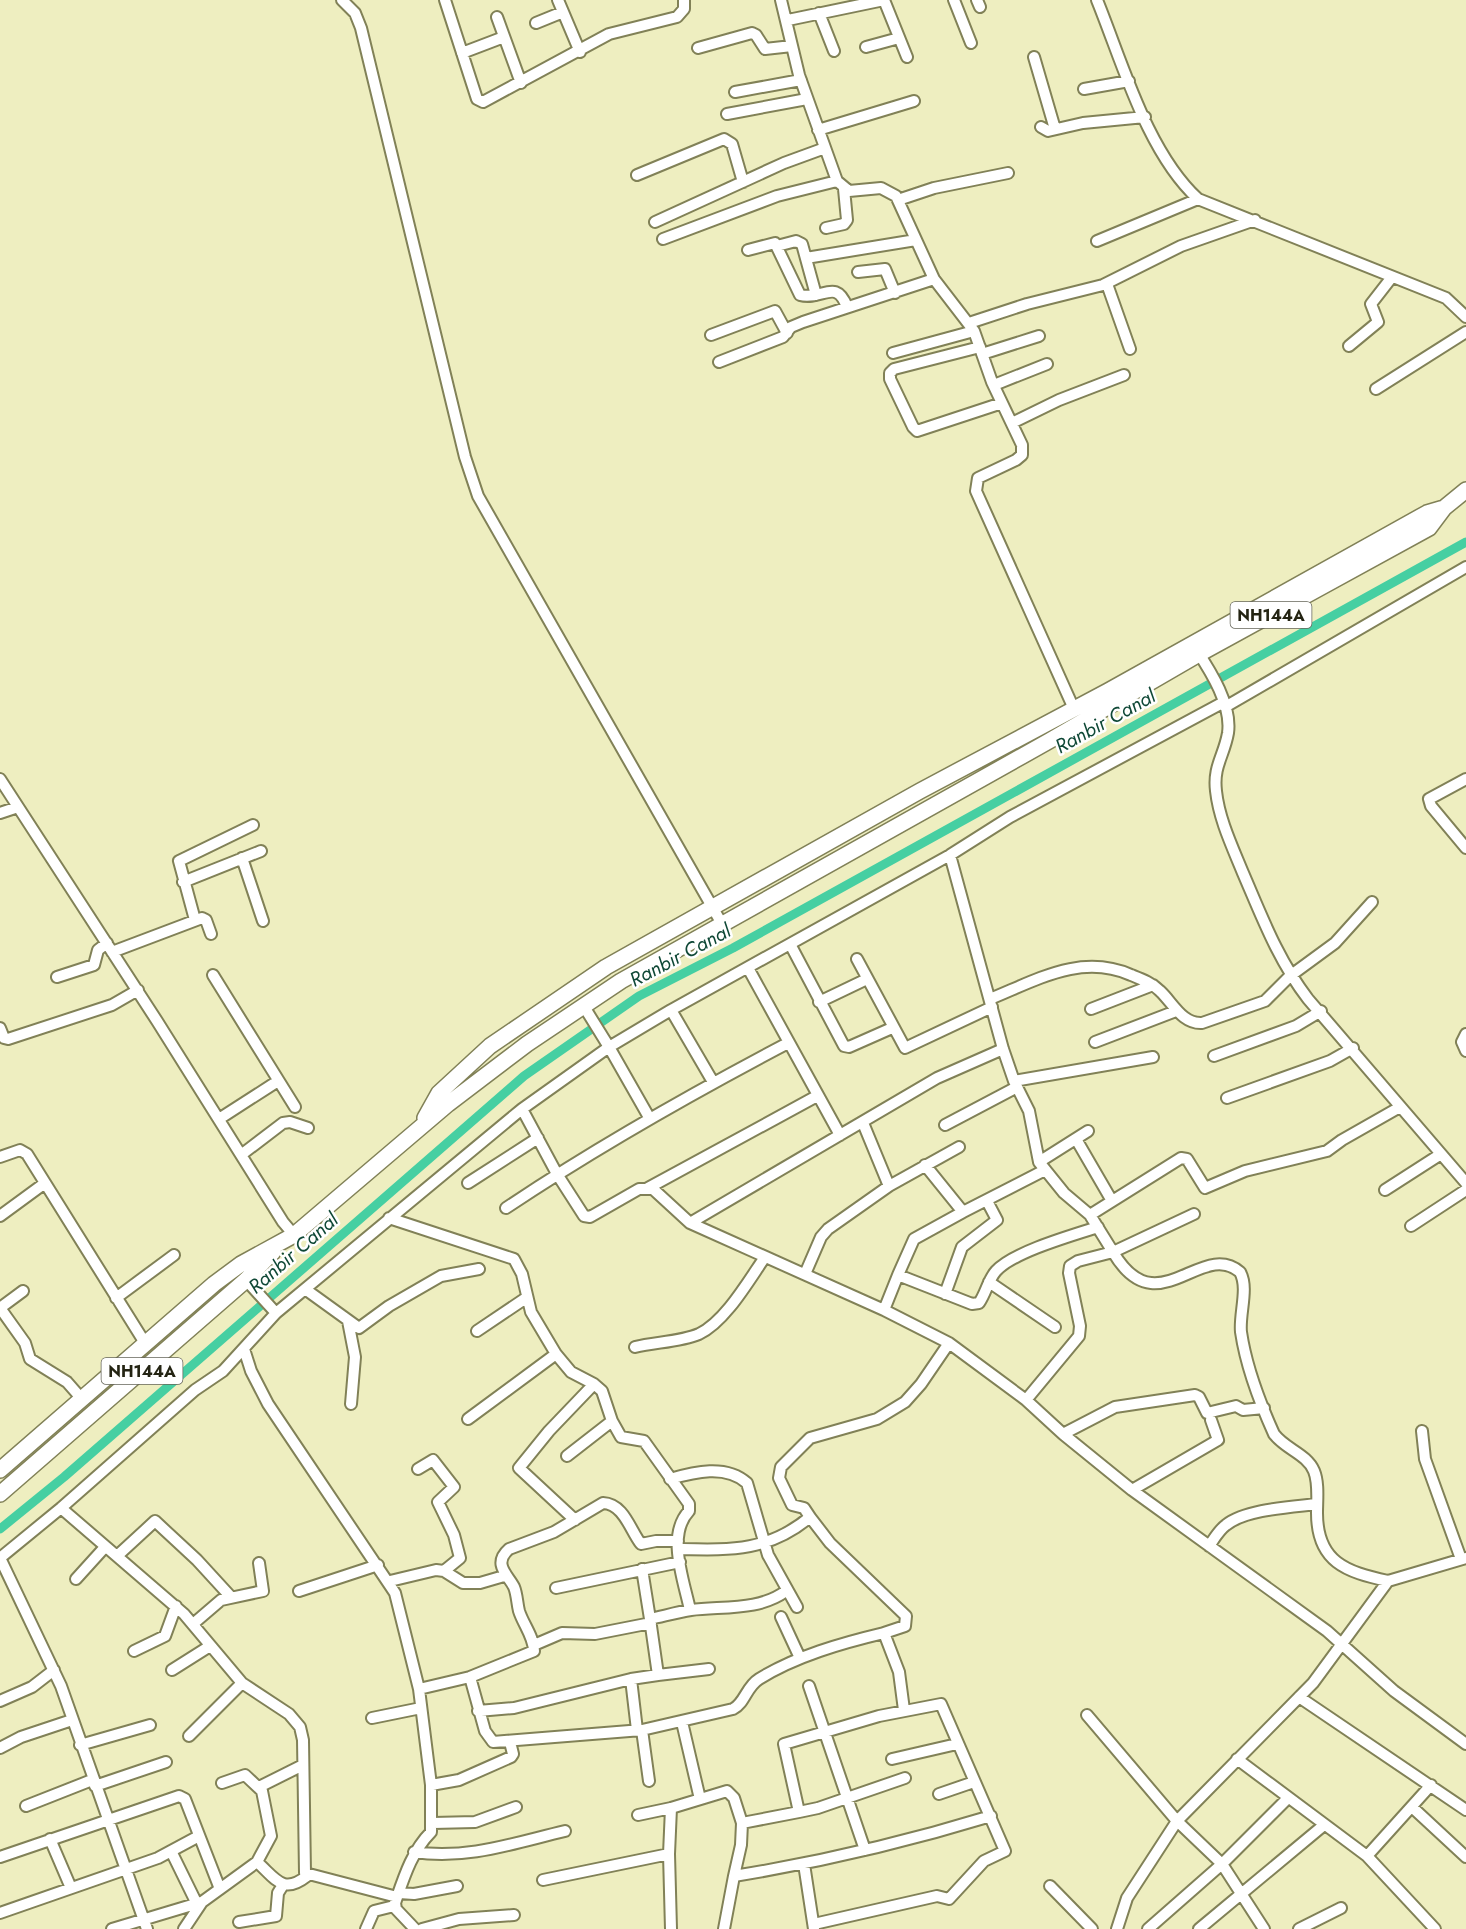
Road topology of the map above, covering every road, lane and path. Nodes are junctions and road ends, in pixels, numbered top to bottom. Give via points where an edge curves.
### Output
1 (342, 0) edge
2 (445, 0) edge
3 (558, 0) edge
4 (684, 0) edge
5 (781, 0) edge
6 (884, 0) edge
7 (954, 0) edge
8 (1097, 0) edge
9 (841, 4) edge
10 (564, 12) junction
11 (819, 13) junction
12 (497, 18) dead end
13 (788, 20) junction
14 (536, 22) dead end
15 (504, 38) junction
16 (899, 38) junction
17 (971, 44) dead end
18 (792, 46) junction
19 (866, 47) dead end
20 (698, 48) dead end
21 (834, 51) dead end
22 (580, 52) junction
23 (462, 53) junction
24 (907, 57) dead end
25 (1034, 57) dead end
26 (801, 80) junction
27 (1129, 81) junction
28 (521, 83) junction
29 (1084, 89) dead end
30 (735, 92) dead end
31 (807, 99) junction
32 (914, 101) dead end
33 (727, 114) dead end
34 (1145, 117) junction
35 (1041, 127) dead end
36 (1055, 129) junction
37 (818, 130) junction
38 (825, 148) junction
39 (1008, 173) dead end
40 (637, 175) dead end
41 (743, 182) junction
42 (840, 185) junction
43 (1198, 199) junction
44 (898, 200) junction
45 (1255, 220) junction
46 (655, 222) dead end
47 (826, 228) dead end
48 (663, 239) dead end
49 (916, 240) junction
50 (1097, 241) dead end
51 (777, 246) junction
52 (748, 250) dead end
53 (806, 258) junction
54 (858, 272) dead end
55 (1392, 277) junction
56 (934, 279) junction
57 (1107, 284) junction
58 (895, 292) junction
59 (816, 295) junction
60 (847, 307) junction
61 (1466, 317) edge
62 (972, 327) junction
63 (1466, 332) edge
64 (787, 333) junction
65 (711, 335) dead end
66 (1039, 336) dead end
67 (1349, 346) dead end
68 (1130, 349) dead end
69 (981, 350) junction
70 (893, 353) dead end
71 (719, 362) dead end
72 (1047, 364) dead end
73 (1124, 375) dead end
74 (994, 385) junction
75 (1376, 389) dead end
76 (1002, 403) junction
77 (1012, 423) junction
78 (1466, 490) edge
79 (1466, 567) edge
80 (1196, 648) junction
81 (1224, 704) junction
82 (1074, 709) junction
83 (1466, 779) edge
84 (0, 780) edge
85 (18, 807) junction
86 (0, 813) edge
87 (253, 825) dead end
88 (1466, 848) edge
89 (261, 851) dead end
90 (950, 855) junction
91 (242, 858) junction
92 (183, 882) junction
93 (1372, 902) dead end
94 (712, 907) junction
95 (195, 920) junction
96 (263, 921) dead end
97 (722, 924) junction
98 (211, 934) dead end
99 (790, 944) junction
100 (105, 948) junction
101 (857, 958) dead end
102 (748, 968) junction
103 (213, 975) dead end
104 (1290, 976) junction
105 (57, 978) dead end
106 (867, 979) junction
107 (1153, 985) junction
108 (132, 994) junction
109 (819, 1002) junction
110 (991, 1003) junction
111 (1091, 1009) dead end
112 (671, 1010) junction
113 (587, 1011) junction
114 (1176, 1011) junction
115 (1321, 1011) junction
116 (0, 1028) edge
117 (892, 1028) junction
118 (1466, 1034) edge
119 (1095, 1042) dead end
120 (788, 1043) junction
121 (609, 1047) junction
122 (1353, 1048) junction
123 (1003, 1049) junction
124 (1466, 1051) edge
125 (1214, 1056) dead end
126 (1154, 1058) dead end
127 (278, 1081) junction
128 (713, 1082) junction
129 (1015, 1084) junction
130 (817, 1096) junction
131 (1227, 1098) dead end
132 (295, 1107) dead end
133 (1400, 1107) junction
134 (522, 1109) junction
135 (219, 1119) junction
136 (650, 1119) junction
137 (863, 1123) junction
138 (945, 1125) dead end
139 (308, 1128) dead end
140 (417, 1129) junction
141 (1088, 1131) dead end
142 (840, 1135) junction
143 (538, 1137) junction
144 (1076, 1139) junction
145 (959, 1147) dead end
146 (1441, 1154) junction
147 (241, 1155) junction
148 (0, 1157) edge
149 (925, 1165) junction
150 (1042, 1166) junction
151 (557, 1174) junction
152 (45, 1183) junction
153 (468, 1183) dead end
154 (1466, 1184) edge
155 (889, 1186) junction
156 (648, 1188) junction
157 (1385, 1190) dead end
158 (987, 1201) junction
159 (1112, 1201) junction
160 (506, 1208) dead end
161 (963, 1212) junction
162 (1194, 1214) dead end
163 (1090, 1215) junction
164 (0, 1216) edge
165 (389, 1218) junction
166 (690, 1223) junction
167 (1411, 1226) dead end
168 (1098, 1227) junction
169 (294, 1235) junction
170 (281, 1244) junction
171 (1113, 1252) junction
172 (174, 1255) dead end
173 (765, 1257) junction
174 (479, 1269) dead end
175 (805, 1274) junction
176 (898, 1275) junction
177 (246, 1280) junction
178 (989, 1282) junction
179 (305, 1289) junction
180 (23, 1291) dead end
181 (945, 1294) junction
182 (116, 1298) junction
183 (526, 1298) junction
184 (0, 1308) edge
185 (272, 1310) junction
186 (884, 1310) junction
187 (348, 1321) junction
188 (1054, 1327) dead end
189 (477, 1330) dead end
190 (145, 1343) junction
191 (949, 1343) junction
192 (635, 1347) dead end
193 (244, 1349) junction
194 (556, 1354) junction
195 (594, 1384) junction
196 (81, 1398) junction
197 (1026, 1400) junction
198 (351, 1404) dead end
199 (1264, 1408) junction
200 (468, 1419) dead end
201 (1211, 1420) dead end
202 (612, 1421) junction
203 (1422, 1431) dead end
204 (1063, 1434) junction
205 (567, 1456) dead end
206 (417, 1469) dead end
207 (0, 1470) edge
208 (670, 1479) junction
209 (1132, 1490) junction
210 (0, 1494) edge
211 (1317, 1504) junction
212 (62, 1508) junction
213 (810, 1517) junction
214 (575, 1520) junction
215 (764, 1544) junction
216 (678, 1545) junction
217 (1209, 1546) junction
218 (105, 1547) junction
219 (117, 1556) junction
220 (0, 1558) edge
221 (1463, 1559) edge
222 (680, 1562) junction
223 (259, 1563) dead end
224 (378, 1565) junction
225 (642, 1569) junction
226 (444, 1571) junction
227 (504, 1576) junction
228 (76, 1579) dead end
229 (390, 1581) junction
230 (1388, 1581) junction
231 (556, 1588) dead end
232 (298, 1591) dead end
233 (786, 1591) junction
234 (230, 1596) junction
235 (176, 1606) junction
236 (797, 1607) dead end
237 (690, 1610) junction
238 (781, 1617) dead end
239 (651, 1621) junction
240 (193, 1624) junction
241 (884, 1633) junction
242 (534, 1645) junction
243 (210, 1646) junction
244 (1341, 1646) junction
245 (134, 1651) dead end
246 (800, 1658) junction
247 (709, 1669) dead end
248 (54, 1670) junction
249 (172, 1670) dead end
250 (658, 1675) junction
251 (470, 1677) junction
252 (631, 1679) junction
253 (242, 1683) junction
254 (809, 1686) dead end
255 (419, 1689) junction
256 (1299, 1697) junction
257 (0, 1701) edge
258 (421, 1708) junction
259 (904, 1710) junction
260 (478, 1711) junction
261 (1088, 1715) dead end
262 (372, 1718) dead end
263 (72, 1720) junction
264 (682, 1722) junction
265 (150, 1725) dead end
266 (639, 1730) junction
267 (824, 1732) junction
268 (189, 1736) dead end
269 (510, 1742) junction
270 (957, 1744) junction
271 (1466, 1744) edge
272 (80, 1745) junction
273 (0, 1748) edge
274 (892, 1759) dead end
275 (1237, 1760) junction
276 (166, 1762) dead end
277 (303, 1765) junction
278 (905, 1778) dead end
279 (649, 1781) dead end
280 (974, 1782) junction
281 (94, 1783) junction
282 (222, 1783) dead end
283 (431, 1785) junction
284 (1431, 1785) junction
285 (259, 1787) junction
286 (939, 1794) dead end
287 (847, 1798) junction
288 (1287, 1798) junction
289 (700, 1799) junction
290 (26, 1806) dead end
291 (516, 1807) dead end
292 (1412, 1807) junction
293 (671, 1808) junction
294 (1466, 1810) edge
295 (799, 1812) junction
296 (638, 1815) dead end
297 (991, 1816) junction
298 (108, 1819) junction
299 (1177, 1821) junction
300 (433, 1823) junction
301 (742, 1823) junction
302 (1324, 1825) junction
303 (565, 1831) dead end
304 (199, 1836) junction
305 (50, 1839) junction
306 (864, 1850) junction
307 (171, 1851) junction
308 (414, 1852) junction
309 (669, 1854) junction
310 (1367, 1856) junction
311 (0, 1857) edge
312 (1466, 1857) edge
313 (257, 1862) junction
314 (804, 1864) junction
315 (1221, 1864) junction
316 (125, 1869) junction
317 (307, 1876) junction
318 (734, 1876) junction
319 (543, 1880) dead end
320 (283, 1885) junction
321 (457, 1886) dead end
322 (1050, 1886) dead end
323 (71, 1888) junction
324 (220, 1890) junction
325 (1243, 1894) junction
326 (396, 1899) junction
327 (199, 1902) junction
328 (1341, 1908) dead end
329 (0, 1913) edge
330 (514, 1915) dead end
331 (239, 1922) dead end
332 (144, 1924) edge
333 (814, 1927) edge
334 (1118, 1928) edge
335 (112, 1929) edge
336 (184, 1929) edge
337 (366, 1929) edge
338 (415, 1929) edge
339 (422, 1929) edge
340 (671, 1929) edge
341 (724, 1929) edge
342 (1092, 1929) edge
343 (1148, 1929) edge
344 (1199, 1929) edge
345 (1264, 1929) edge
346 (1299, 1929) edge
347 (1435, 1929) edge

1 - 94 street via 355,13 361,28 465,457 478,496
2 - 23 street
3 - 10 street
4 - 22 street via 684,9 677,17 622,29
5 - 13 street
6 - 9 street
6 - 16 street
7 - 17 street
8 - 27 street
9 - 11 street
10 - 14 street
10 - 22 street
11 - 13 street
11 - 21 street
12 - 15 street
13 - 18 street
15 - 23 street
15 - 28 street
16 - 19 street
16 - 24 street
18 - 20 street via 765,49 752,33
18 - 26 street
22 - 28 street
23 - 28 street via 479,101 486,102
25 - 36 street
26 - 30 street
26 - 31 street
27 - 29 street
27 - 34 street
31 - 33 street
31 - 37 street
32 - 37 street
34 - 36 street
34 - 43 street via 1170,171
35 - 36 street via 1046,131
37 - 38 street
38 - 41 street
38 - 42 street
39 - 44 street via 942,186
40 - 41 street via 724,140 732,144
41 - 46 street
42 - 44 street via 855,191 887,189
42 - 47 street via 847,220
42 - 48 street via 783,194
43 - 45 street
43 - 50 street
44 - 49 street
45 - 55 street
45 - 57 street via 1181,246
49 - 53 street
49 - 56 street
51 - 52 street via 771,242
51 - 53 street via 798,241
51 - 59 street via 798,293
53 - 59 street
54 - 58 street via 885,269
55 - 61 street via 1446,298
55 - 67 street via 1371,304 1378,322
56 - 58 street
56 - 62 street
57 - 62 street via 1027,304
57 - 68 street
58 - 60 street
59 - 60 street via 840,292
60 - 64 street via 791,327
62 - 69 street
62 - 70 street
63 - 75 street
64 - 65 street via 776,311
64 - 71 street
66 - 69 street
69 - 74 street
69 - 76 street via 894,369 890,379 917,431
72 - 74 street
73 - 77 street
74 - 76 street
76 - 77 street
77 - 82 street via 1022,454 978,478 976,491
78 - 80 highway, NH144A via 1444,508 1426,513
79 - 81 street
80 - 81 street
80 - 82 highway, NH144A
80 - 97 highway, NH144A via 1049,741
81 - 90 street via 1010,817
81 - 104 street via 1228,734 1214,773 1224,826
82 - 94 highway
83 - 88 street via 1429,799
84 - 85 street
85 - 86 street
85 - 100 street
87 - 92 street via 180,860
89 - 91 street
90 - 99 street
90 - 110 street
91 - 92 street
91 - 96 street
92 - 95 street
93 - 104 street via 1335,943
94 - 97 street
94 - 140 highway via 606,967 490,1046 439,1093
95 - 98 street via 205,919
95 - 100 street
97 - 113 highway, NH144A via 655,960
99 - 102 street
99 - 109 street
100 - 105 street via 94,965
100 - 108 street
101 - 106 street
102 - 112 street
102 - 120 street
103 - 127 street
104 - 114 street via 1265,1001 1202,1023 1194,1023
104 - 115 street
106 - 109 street
106 - 117 street
107 - 110 street via 1117,969 1085,965 1056,973
107 - 111 street
107 - 114 street
108 - 116 street via 74,1019 8,1039
108 - 135 street
109 - 117 street via 846,1047
110 - 117 street via 908,1048 903,1047
110 - 123 street
112 - 121 street
112 - 128 street
113 - 121 street
113 - 140 highway, NH144A
114 - 119 street
115 - 122 street
115 - 125 street via 1285,1030
118 - 124 street via 1462,1042
120 - 128 street
120 - 130 street
121 - 134 street
121 - 136 street
122 - 131 street via 1330,1061
122 - 133 street
123 - 129 street
123 - 137 street via 954,1069
126 - 129 street
127 - 132 street
127 - 135 street
128 - 136 street
129 - 138 street
129 - 150 street via 1031,1118
130 - 142 street
130 - 156 street
133 - 146 street
133 - 159 street via 1327,1151 1245,1171 1205,1188 1187,1159 1180,1158
134 - 143 street
134 - 165 street
135 - 147 street
136 - 151 street
137 - 142 street
137 - 155 street
139 - 147 street via 283,1123
140 - 169 highway, NH144A
141 - 144 street
142 - 166 street
143 - 151 street
143 - 153 street
144 - 150 street
144 - 159 street
145 - 149 street
146 - 154 street
146 - 157 street
147 - 169 street
148 - 152 street via 23,1151
149 - 155 street
149 - 161 street
150 - 158 street
150 - 163 street via 1064,1193
151 - 156 street via 587,1217
151 - 160 street
152 - 164 street
152 - 182 street
154 - 167 street
155 - 175 street via 828,1229
156 - 166 street
158 - 161 street
158 - 181 street via 997,1220 962,1247
159 - 163 street
161 - 176 street via 914,1239
162 - 171 street
163 - 168 street
165 - 179 street
165 - 183 street via 508,1254 518,1264
166 - 173 street
168 - 171 street
168 - 178 street via 1019,1256 998,1268
169 - 170 highway, NH144A
170 - 177 highway, NH144A
170 - 190 highway via 229,1272
171 - 197 street via 1070,1266 1079,1336
171 - 199 street via 1124,1267 1158,1285 1217,1264 1230,1265 1240,1272 1241,1333
172 - 182 street
173 - 175 street
173 - 192 street via 712,1325 699,1334
174 - 187 street via 441,1276 389,1306 361,1328
175 - 186 street
176 - 181 street
176 - 186 street
177 - 185 street
177 - 210 highway, NH144A
178 - 181 street via 981,1301 975,1304
178 - 188 street
179 - 185 street
179 - 187 street
180 - 184 street
182 - 190 street
183 - 189 street
183 - 194 street
184 - 196 street via 25,1343 30,1359 67,1382
185 - 193 street
186 - 191 street
187 - 198 street via 356,1357
190 - 196 highway
191 - 197 street
191 - 213 street via 905,1402 877,1419 810,1438 781,1467 779,1478 792,1505 804,1508
193 - 212 street via 224,1371 195,1390
193 - 224 street via 268,1404
194 - 195 street via 571,1372
194 - 200 street
195 - 202 street via 605,1395
195 - 214 street via 519,1468
196 - 207 highway
197 - 204 street
199 - 204 street via 1243,1410 1236,1406 1207,1413 1195,1395 1115,1407
199 - 211 street via 1280,1442 1304,1457 1313,1469
201 - 209 street via 1218,1440
202 - 205 street
202 - 208 street via 621,1437 644,1441
203 - 221 street via 1425,1459
204 - 209 street
206 - 226 street via 433,1460 454,1486 438,1502 460,1558
208 - 215 street via 703,1472 726,1472 741,1477 750,1489
208 - 216 street via 690,1509 682,1520
209 - 217 street
211 - 217 street via 1276,1509 1231,1521
211 - 230 street via 1317,1532 1329,1555 1358,1574
212 - 218 street
212 - 220 street
213 - 215 street via 792,1532
213 - 241 street via 830,1544 906,1616 905,1626
214 - 216 street via 609,1503 628,1521 641,1544 656,1541
214 - 227 street via 506,1551
215 - 216 street via 726,1550
215 - 233 street
216 - 222 street
217 - 244 street
218 - 219 street
218 - 228 street
219 - 234 street via 155,1521
219 - 235 street
220 - 248 street
221 - 230 street
222 - 225 street
222 - 237 street
223 - 234 street via 264,1590
224 - 229 street
224 - 232 street
225 - 231 street
225 - 239 street
226 - 227 street via 463,1583
226 - 229 street
227 - 242 street via 514,1587 520,1614
229 - 255 street
230 - 244 street
233 - 236 street
233 - 237 street via 758,1603
234 - 240 street
235 - 240 street
235 - 245 street via 165,1636
237 - 239 street
238 - 246 street
239 - 242 street via 595,1634 562,1633
239 - 250 street
240 - 243 street
241 - 246 street
241 - 259 street via 899,1672
242 - 251 street via 531,1655
243 - 249 street
243 - 253 street
244 - 256 street
244 - 271 street
246 - 264 street via 753,1683 736,1708
247 - 250 street
248 - 257 street via 32,1687
248 - 263 street
250 - 252 street
251 - 255 street
251 - 260 street
252 - 260 street via 514,1708
252 - 266 street
253 - 268 street
253 - 277 street via 295,1721 302,1734
254 - 267 street
255 - 258 street
256 - 275 street
256 - 284 street
258 - 262 street
258 - 283 street
259 - 267 street
259 - 270 street via 941,1704
260 - 269 street via 488,1738 493,1742
261 - 299 street
263 - 272 street
263 - 273 street
264 - 266 street
264 - 289 street
265 - 272 street
266 - 269 street
266 - 279 street
267 - 287 street
267 - 295 street via 784,1744
269 - 283 street via 511,1757 459,1780
270 - 274 street
270 - 280 street
272 - 281 street
275 - 288 street
275 - 299 street
276 - 281 street
277 - 285 street
277 - 317 street via 303,1870
278 - 287 street
280 - 286 street
280 - 297 street
281 - 290 street
281 - 298 street
282 - 285 street via 245,1775
283 - 300 street
284 - 292 street
284 - 294 street
285 - 313 street via 271,1836
287 - 295 street
287 - 306 street
288 - 302 street
288 - 315 street
289 - 293 street
289 - 301 street via 723,1791 731,1793
291 - 300 street via 475,1822
292 - 310 street
292 - 312 street
293 - 296 street
293 - 309 street
295 - 301 street
297 - 306 street
297 - 333 street via 1005,1851 986,1859 949,1899 940,1895
298 - 304 street via 179,1796 185,1799
298 - 305 street
298 - 316 street
299 - 315 street
299 - 334 street via 1127,1898
300 - 308 street via 431,1832
301 - 318 street
302 - 310 street
302 - 325 street
303 - 308 street via 476,1853 440,1856
304 - 307 street
304 - 324 street
305 - 311 street
305 - 323 street
306 - 314 street
307 - 316 street
307 - 327 street
308 - 326 street
309 - 319 street
309 - 340 street
310 - 347 street
313 - 320 street
313 - 324 street
314 - 318 street
314 - 333 street
315 - 325 street
315 - 343 street
316 - 323 street
316 - 332 street
317 - 320 street via 294,1885
317 - 326 street via 339,1880
318 - 341 street
320 - 331 street via 278,1893 276,1916
321 - 326 street
322 - 342 street
323 - 329 street
324 - 327 street
325 - 344 street
325 - 345 street
326 - 337 street via 374,1911
326 - 338 street
327 - 332 street
327 - 336 street
328 - 346 street
330 - 339 street via 453,1920
332 - 335 street

